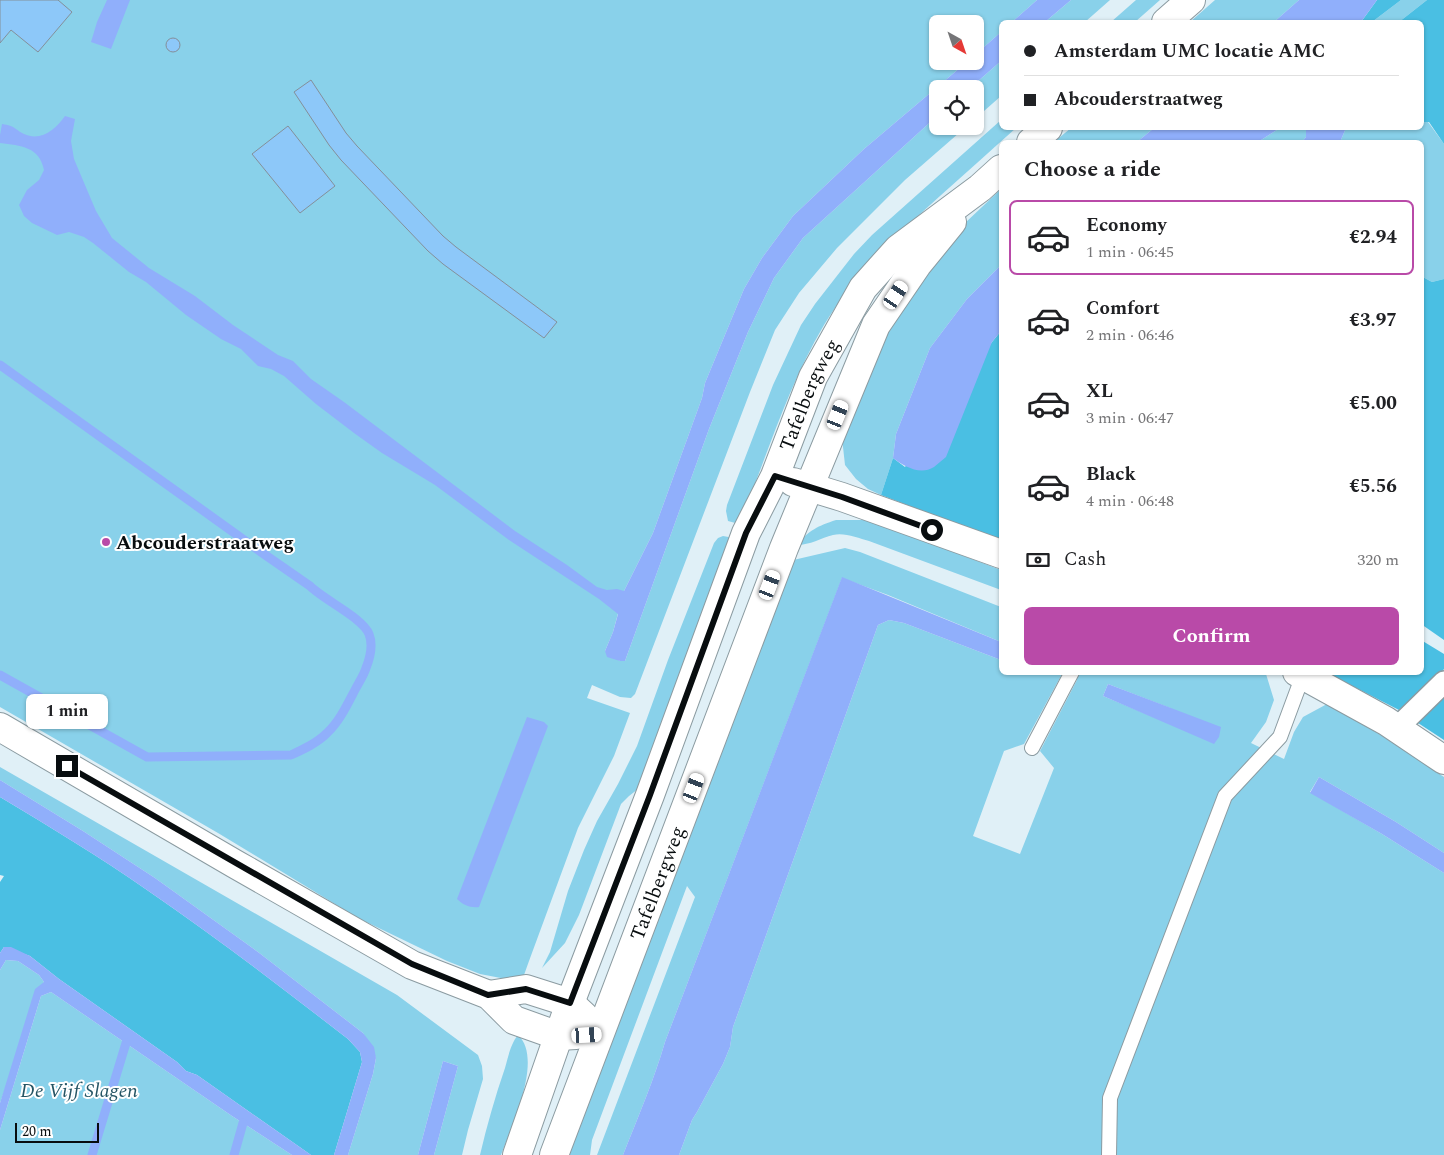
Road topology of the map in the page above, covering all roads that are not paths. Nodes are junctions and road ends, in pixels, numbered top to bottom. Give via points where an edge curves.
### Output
1 (1191, 0) edge
2 (1168, 20) edge
3 (1046, 130) edge
4 (1033, 140) edge
5 (999, 171) edge
6 (980, 188) junction
7 (775, 476) junction
8 (809, 486) junction
9 (999, 553) edge
10 (1070, 675) edge
11 (1300, 675) edge
12 (1302, 675) edge
13 (1444, 682) edge
14 (0, 727) edge
15 (1396, 728) junction
16 (1032, 748) dead end
17 (1444, 760) edge
18 (488, 995) junction
19 (570, 1003) junction
20 (601, 1034) junction
21 (559, 1036) junction
22 (517, 1155) edge
23 (554, 1155) edge
24 (1109, 1155) edge

1 - 2 street
3 - 4 street
5 - 6 street, Tafelbergweg
6 - 7 street, Tafelbergweg via 898,249 863,288 813,377
6 - 8 street, Tafelbergweg via 917,265 876,325
7 - 8 street
7 - 19 street, Tafelbergweg via 746,533
8 - 9 street
8 - 20 street, Tafelbergweg
10 - 16 lane
11 - 24 lane via 1280,737 1225,796 1110,1098
12 - 15 street
13 - 15 street
14 - 18 street via 412,964
15 - 17 street
18 - 19 street via 526,989
18 - 21 street via 514,1020
19 - 20 street
19 - 21 street, Tafelbergweg
20 - 21 street
20 - 23 street, Tafelbergweg
21 - 22 street, Tafelbergweg

